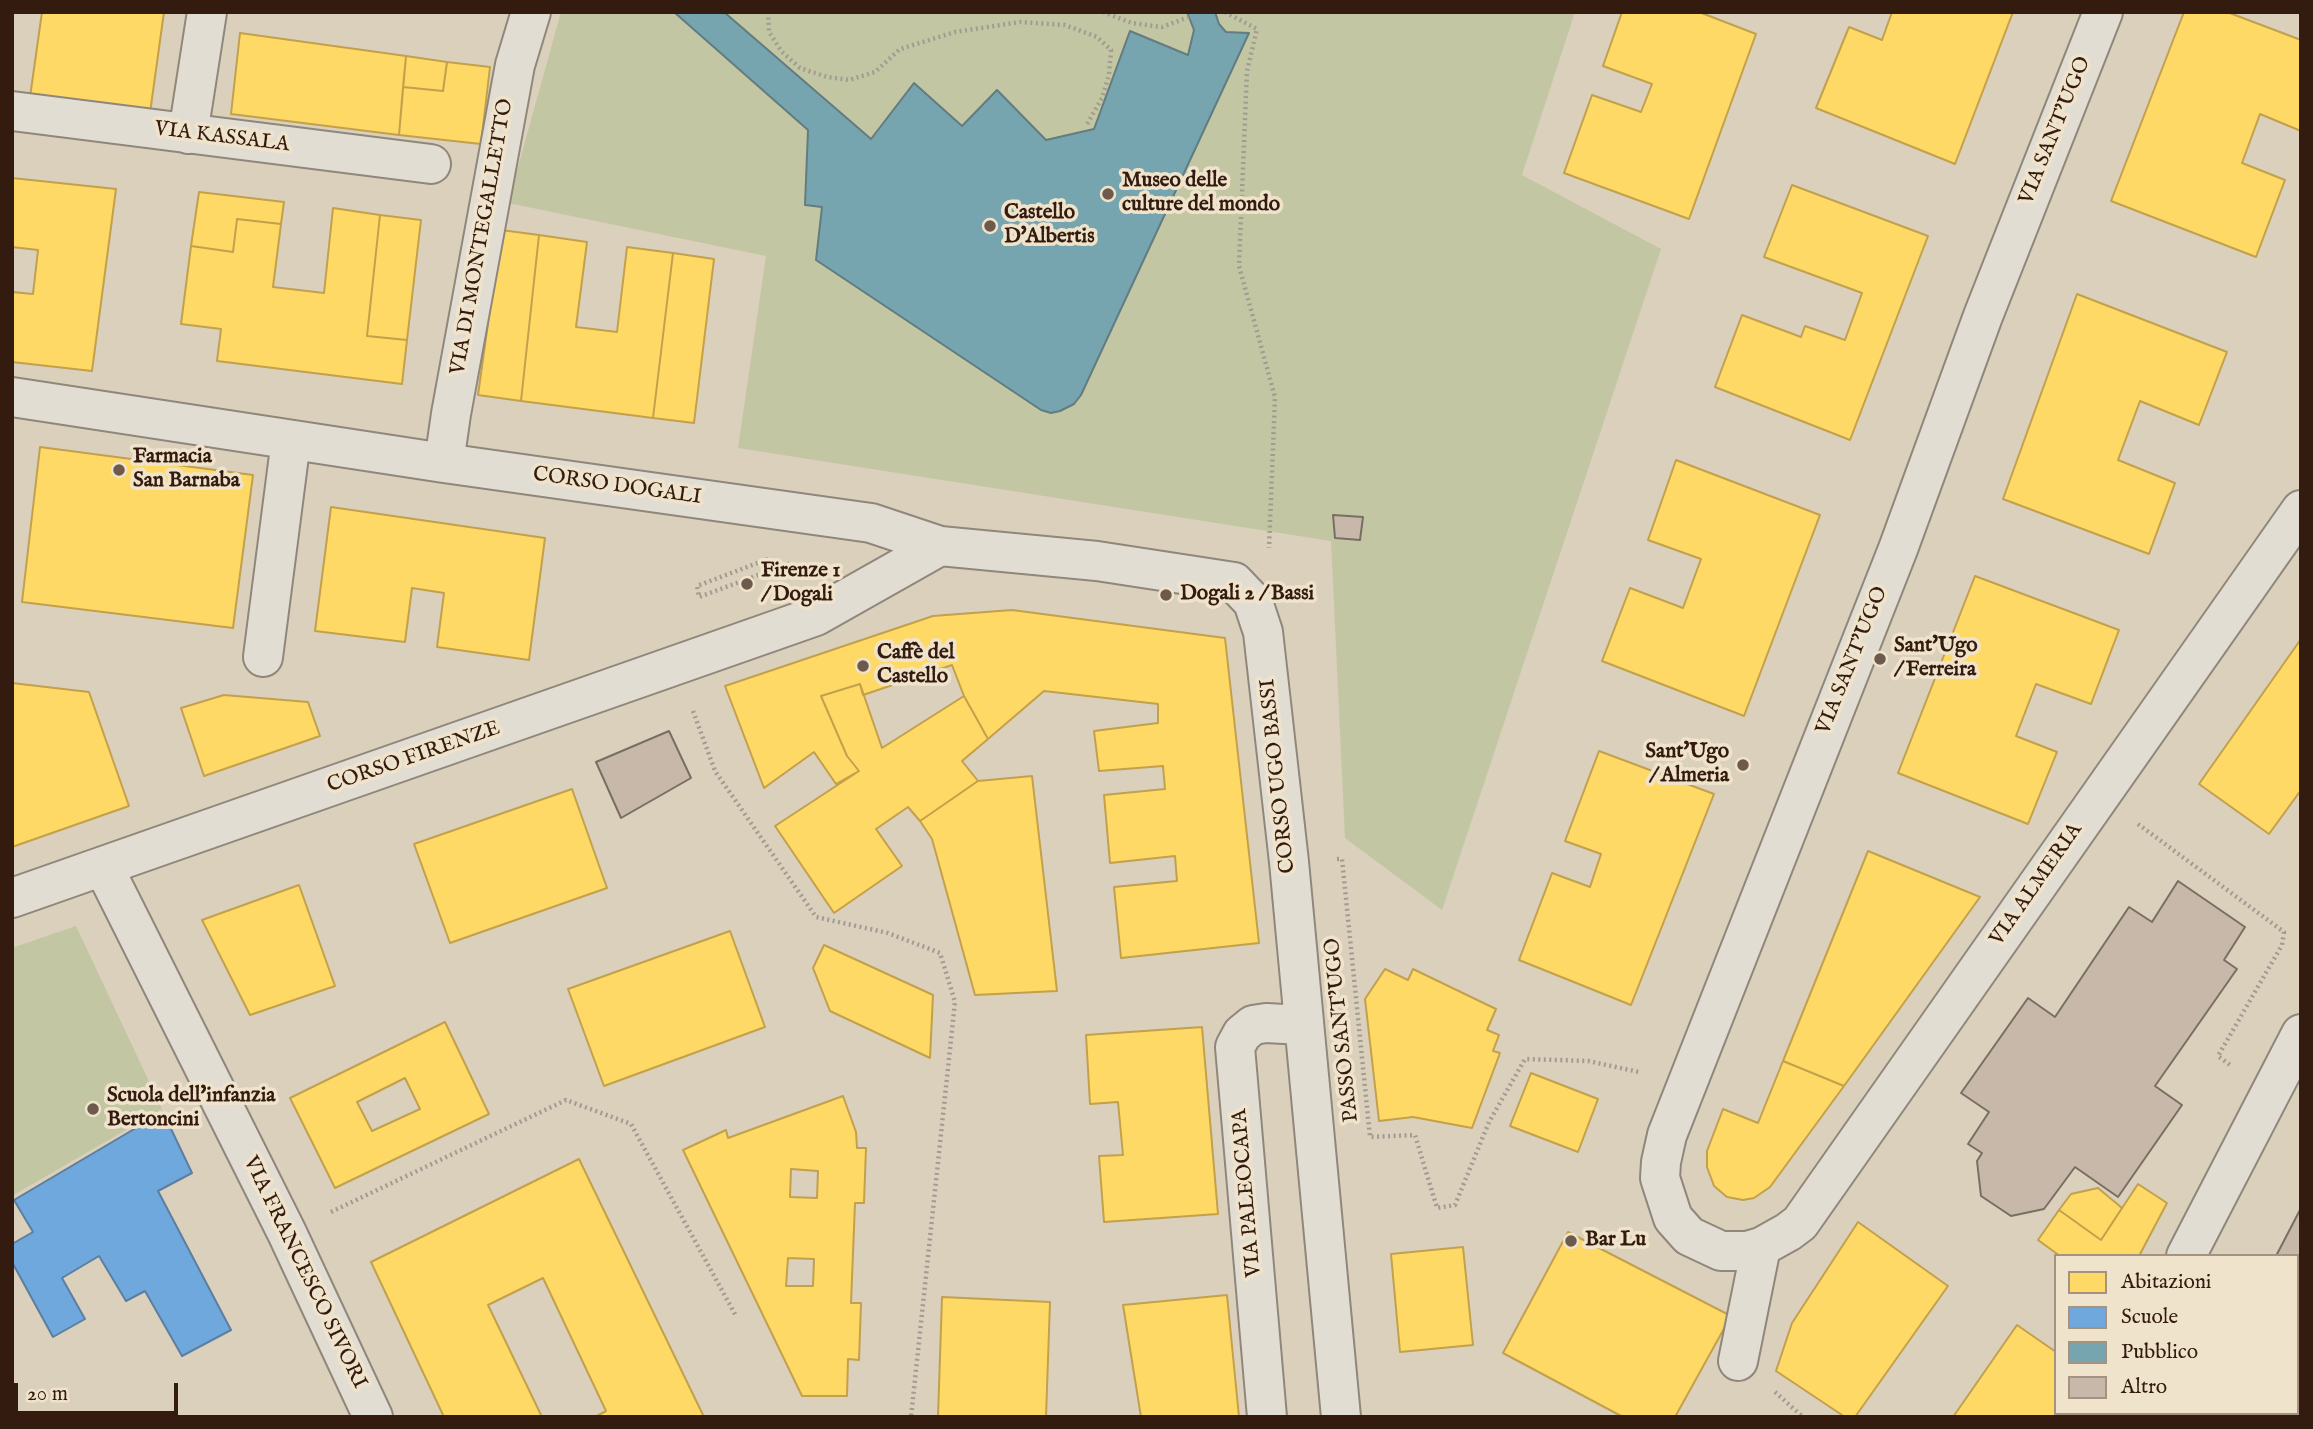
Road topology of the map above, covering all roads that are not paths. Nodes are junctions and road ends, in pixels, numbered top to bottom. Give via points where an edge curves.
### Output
1 (207, 12) edge
2 (531, 12) edge
3 (2103, 12) edge
4 (12, 111) edge
5 (188, 134) junction
6 (431, 164) dead end
7 (12, 397) edge
8 (291, 440) junction
9 (444, 463) junction
10 (2301, 510) edge
11 (940, 545) junction
12 (263, 657) dead end
13 (103, 866) junction
14 (12, 898) edge
15 (1303, 1025) junction
16 (2301, 1034) edge
17 (1761, 1247) junction
18 (2187, 1254) edge
19 (1738, 1361) dead end
20 (373, 1417) edge
21 (1267, 1417) edge
22 (1341, 1417) edge

1 - 5 street
2 - 9 street, VIA DI MONTEGALLETTO via 514,65
3 - 17 street, VIA SANT'UGO via 1667,1135 1660,1178 1681,1228 1698,1242 1721,1251
4 - 5 street, VIA KASSALA
5 - 6 street, VIA KASSALA
7 - 8 street, CORSO DOGALI
8 - 9 street, CORSO DOGALI
8 - 12 street
9 - 11 street, CORSO DOGALI via 871,523
10 - 17 street, VIA ALMERIA via 1809,1212 1788,1232
11 - 13 street, CORSO FIRENZE via 816,616
11 - 15 street, CORSO UGO BASSI via 1224,579 1248,594 1264,632
13 - 14 street, CORSO FIRENZE
13 - 20 street, VIA FRANCESCO SIVORI via 287,1233
15 - 21 street, VIA PALEOCAPA via 1254,1025 1235,1046
15 - 22 street, CORSO UGO BASSI
16 - 18 street
17 - 19 street

